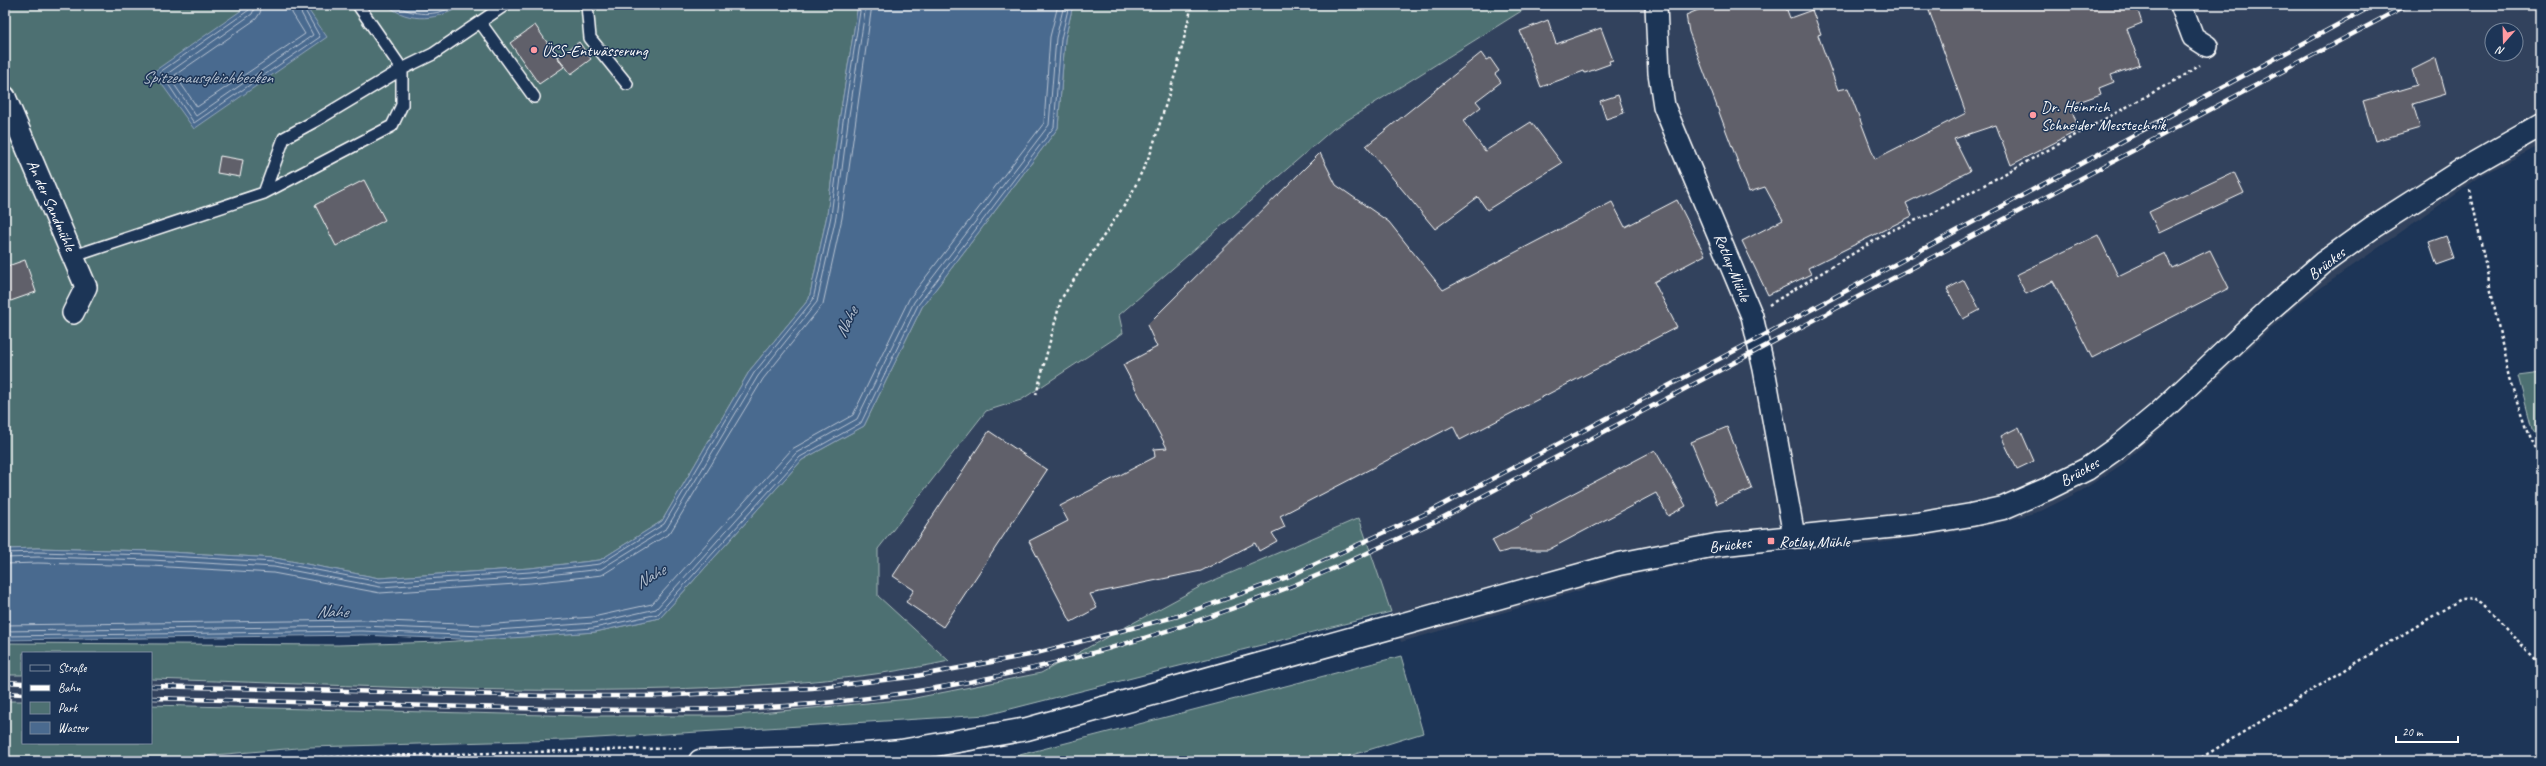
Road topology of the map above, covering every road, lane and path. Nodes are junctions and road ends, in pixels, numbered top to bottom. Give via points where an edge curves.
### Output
1 (358, 5) edge
2 (505, 5) edge
3 (587, 5) edge
4 (1192, 5) edge
5 (1656, 5) edge
6 (2181, 5) edge
7 (480, 22) junction
8 (2207, 46) joint
9 (402, 69) junction
10 (627, 84) dead end
11 (5, 97) edge
12 (534, 97) dead end
13 (2541, 125) edge
14 (2462, 170) junction
15 (264, 193) junction
16 (74, 256) junction
17 (73, 313) dead end
18 (1752, 316) junction
19 (1036, 395) dead end
20 (2541, 459) edge
21 (1794, 536) junction
22 (2541, 665) edge
23 (695, 754) edge
24 (193, 761) edge
25 (2196, 761) edge

1 - 9 lane
2 - 7 lane
3 - 10 lane via 590,38
4 - 19 path via 1177,68 1151,152 1130,198 1061,299
5 - 18 street, Rotlay-Mühle via 1659,73 1664,106
6 - 8 street via 2193,37
7 - 9 lane via 434,54
7 - 12 lane
8 - 18 path via 2198,66 2186,75 1933,213 1890,231
9 - 15 lane via 284,138
9 - 15 lane via 402,105 392,126
11 - 16 street, An der Sandmühle
13 - 14 main road, Brückes
14 - 20 path via 2473,198 2509,378 2530,439
14 - 21 main road, Brückes via 2373,227 2323,263 2159,413 2087,469 2047,490 1997,510 1917,524
15 - 16 lane
16 - 17 street, An der Sandmühle via 86,287
18 - 21 street, Rotlay-Mühle
21 - 23 main road, Brückes via 1677,552 1619,564 1026,730 901,751 819,758
22 - 25 path via 2482,603 2473,598 2461,599
23 - 24 path

